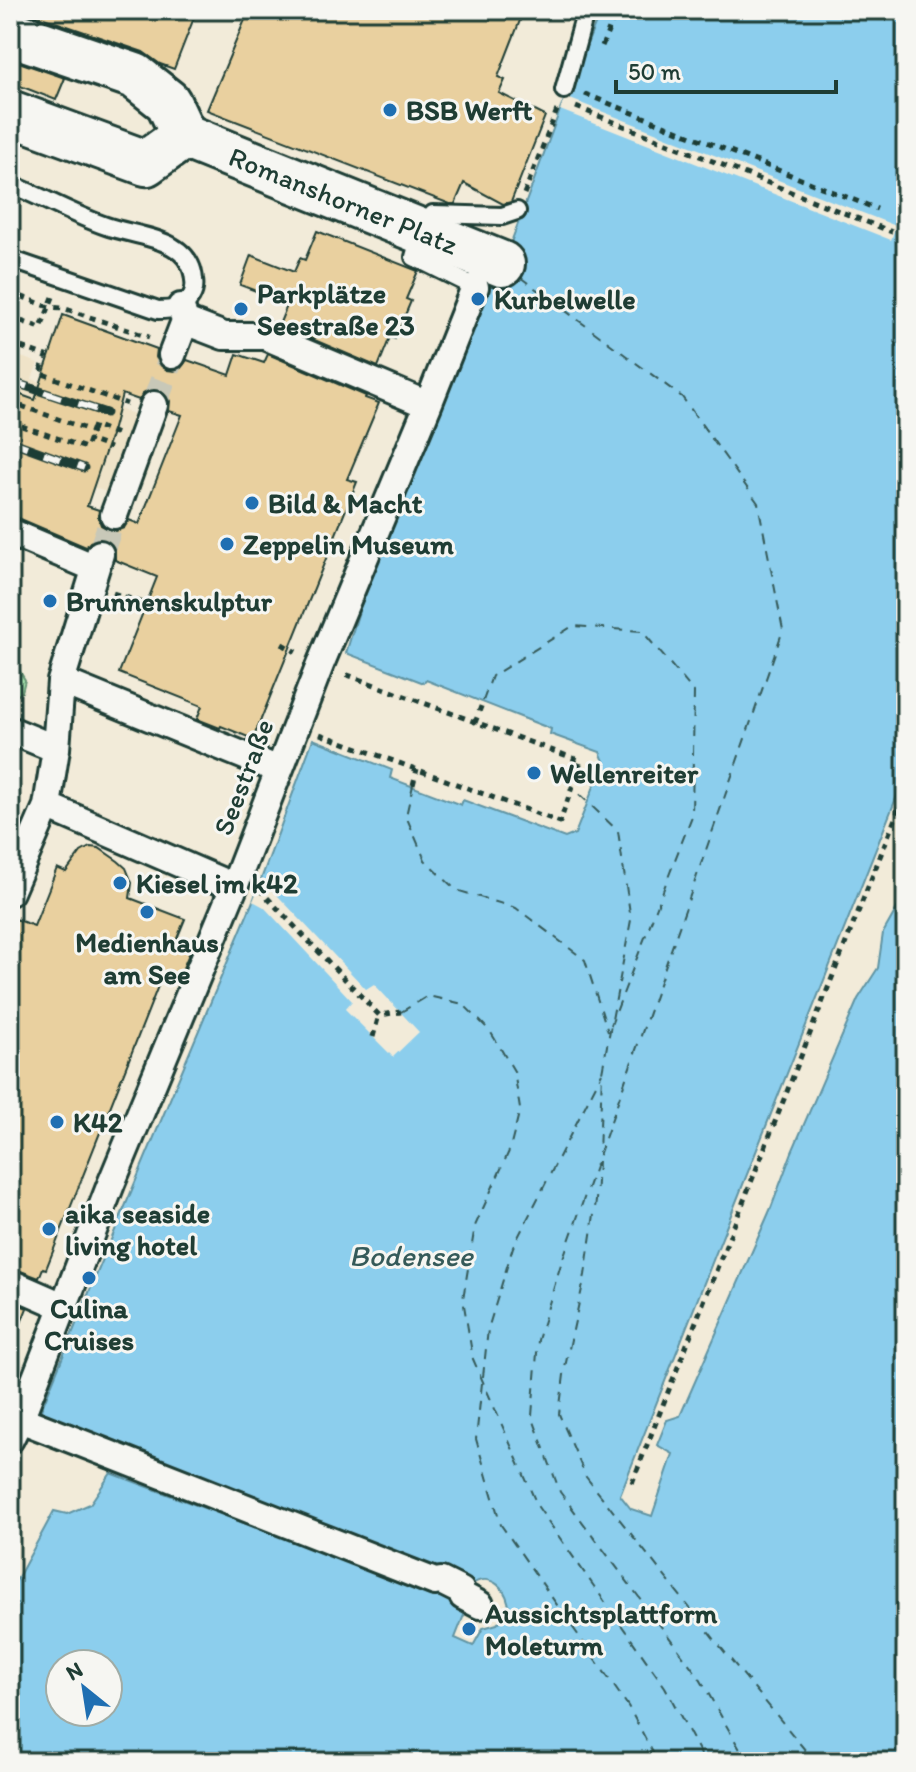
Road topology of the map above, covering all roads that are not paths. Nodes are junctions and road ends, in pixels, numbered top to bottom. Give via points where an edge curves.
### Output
1 (586, 10) edge
2 (10, 33) edge
3 (562, 95) road end
4 (10, 113) edge
5 (184, 136) junction
6 (10, 184) edge
7 (517, 211) dead end
8 (421, 232) junction
9 (10, 259) edge
10 (489, 275) joint
11 (183, 314) junction
12 (174, 350) tunnel mouth
13 (142, 405) tunnel mouth
14 (428, 405) junction
15 (114, 515) tunnel mouth
16 (10, 532) edge
17 (61, 681) junction
18 (10, 730) edge
19 (56, 749) junction
20 (279, 770) junction
21 (47, 806) junction
22 (236, 881) junction
23 (10, 892) edge
24 (10, 1283) edge
25 (65, 1307) junction
26 (15, 1429) edge
27 (458, 1595) dead end

1 - 3 lane
2 - 5 main road via 135,76 168,102
4 - 5 main road via 146,163
5 - 8 main road, Romanshorner Platz
6 - 11 lane via 107,227 178,250 194,268 195,287
7 - 8 lane via 502,216 433,214
8 - 10 main road, Romanshorner Platz
9 - 11 lane
10 - 14 street, Seestraße
11 - 12 street
11 - 14 street via 224,336 265,336
13 - 15 street via 124,447
14 - 20 street, Seestraße
16 - 17 street via 98,561
17 - 19 street
17 - 20 street
18 - 19 street
19 - 21 street
20 - 22 street, Seestraße
21 - 22 street
21 - 23 street
22 - 25 street, Seestraße
24 - 25 street
25 - 26 street, Seestraße
26 - 27 street

